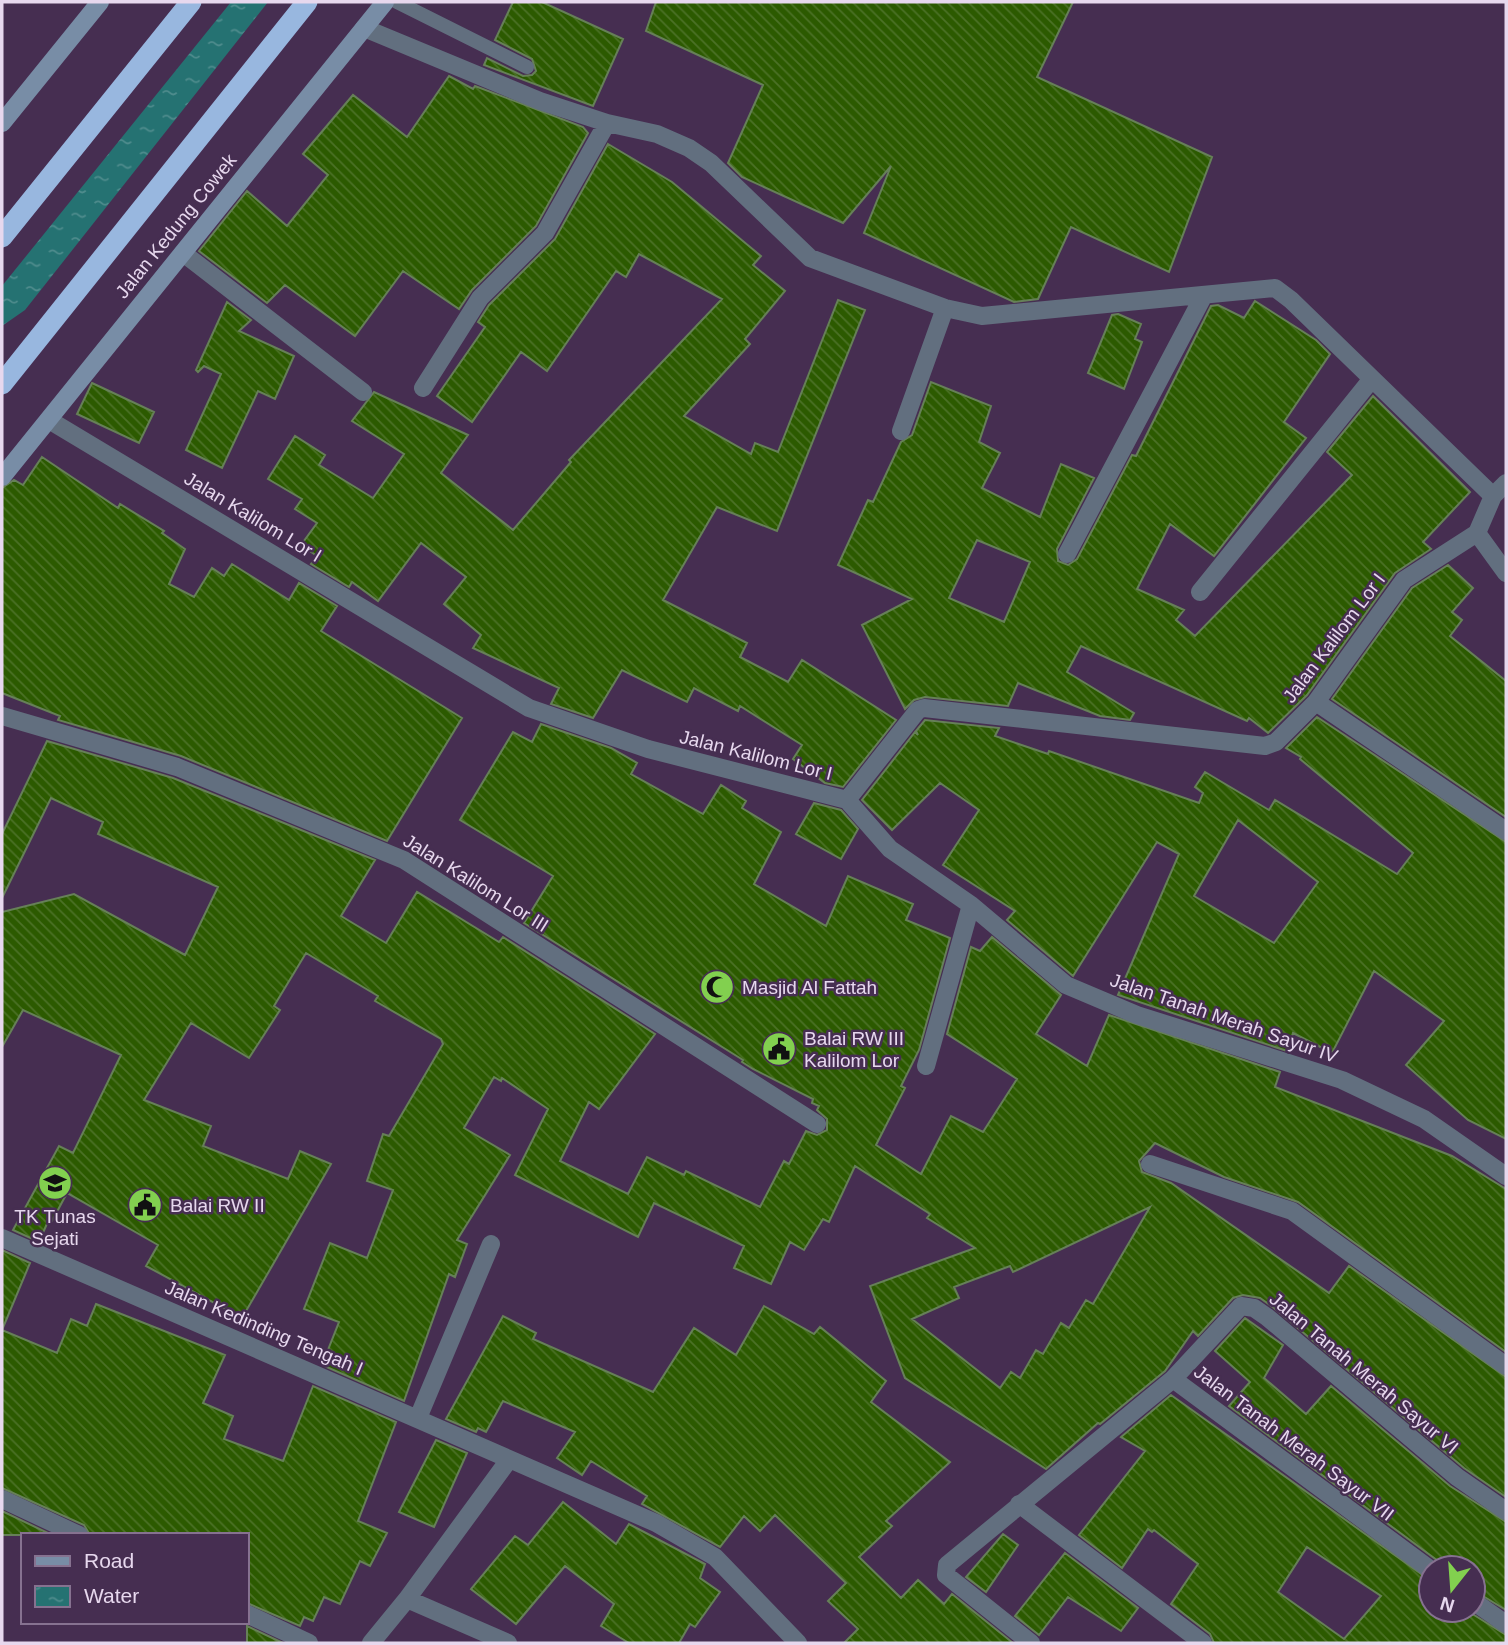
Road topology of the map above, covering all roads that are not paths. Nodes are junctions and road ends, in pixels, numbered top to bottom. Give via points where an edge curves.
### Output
1 (100, 2) edge
2 (191, 2) edge
3 (307, 2) edge
4 (384, 2) edge
5 (397, 2) edge
6 (364, 28) junction
7 (527, 67) dead end
8 (2, 123) edge
9 (607, 123) junction
10 (9, 215) edge
11 (2, 237) edge
12 (183, 253) junction
13 (1204, 295) junction
14 (945, 308) junction
15 (1371, 380) junction
16 (2, 384) edge
17 (423, 388) dead end
18 (363, 392) dead end
19 (49, 420) junction
20 (901, 431) dead end
21 (2, 477) edge
22 (1500, 489) edge
23 (1477, 533) junction
24 (1067, 554) dead end
25 (1506, 573) edge
26 (1200, 592) dead end
27 (1316, 702) junction
28 (2, 716) edge
29 (847, 800) junction
30 (1506, 831) edge
31 (971, 905) junction
32 (926, 1066) dead end
33 (817, 1124) dead end
34 (1150, 1164) dead end
35 (1506, 1176) edge
36 (2, 1238) edge
37 (491, 1244) dead end
38 (1506, 1366) edge
39 (1173, 1379) junction
40 (418, 1418) junction
41 (508, 1461) junction
42 (2, 1499) edge
43 (1019, 1504) junction
44 (1506, 1511) edge
45 (75, 1533) edge
46 (1417, 1560) edge
47 (407, 1599) junction
48 (1487, 1611) edge
49 (248, 1614) edge
50 (1506, 1624) edge
51 (309, 1643) edge
52 (371, 1643) edge
53 (508, 1643) edge
54 (798, 1643) edge
55 (1031, 1643) edge
56 (1203, 1643) edge

1 - 8 main road
2 - 10 highway
3 - 16 highway, Jalan Kedung Cowek
4 - 6 main road, Jalan Kedung Cowek
5 - 7 lane
6 - 9 street via 540,101
6 - 12 main road, Jalan Kedung Cowek
9 - 14 street via 657,134 689,148 711,163 810,258
9 - 17 street via 545,233 480,299
10 - 11 highway
12 - 18 street
12 - 19 main road, Jalan Kedung Cowek
13 - 14 street via 982,316
13 - 15 street via 1263,287 1282,292
13 - 24 street
14 - 20 street
15 - 22 street
15 - 26 street
19 - 21 main road, Jalan Kedung Cowek
19 - 29 street, Jalan Kalilom Lor I via 529,708 648,749
22 - 23 street
23 - 25 street
23 - 27 street, Jalan Kalilom Lor I via 1404,580
27 - 29 street, Jalan Kalilom Lor I via 1276,742 1251,747 924,708
27 - 30 street
28 - 33 street, Jalan Kalilom Lor III via 177,767 404,860
29 - 31 street, Jalan Tanah Merah Sayur IV via 890,849
31 - 32 street
31 - 35 street, Jalan Tanah Merah Sayur IV via 1066,985 1137,1015 1342,1080 1424,1119
34 - 38 street via 1292,1211
36 - 40 street, Jalan Kedinding Tengah I
37 - 40 street
39 - 43 street, Jalan Tanah Merah Sayur VII
39 - 44 street, Jalan Tanah Merah Sayur VI via 1241,1306 1254,1308 1457,1477
39 - 46 street, Jalan Tanah Merah Sayur VII
40 - 41 street, Jalan Kedinding Tengah I
41 - 47 street
41 - 54 street, Jalan Kedinding Tengah I via 656,1523 715,1557
42 - 45 street
43 - 55 street, Jalan Tanah Merah Sayur VII via 945,1569 946,1575
43 - 56 street
47 - 52 street
47 - 53 street
48 - 50 street
49 - 51 street

